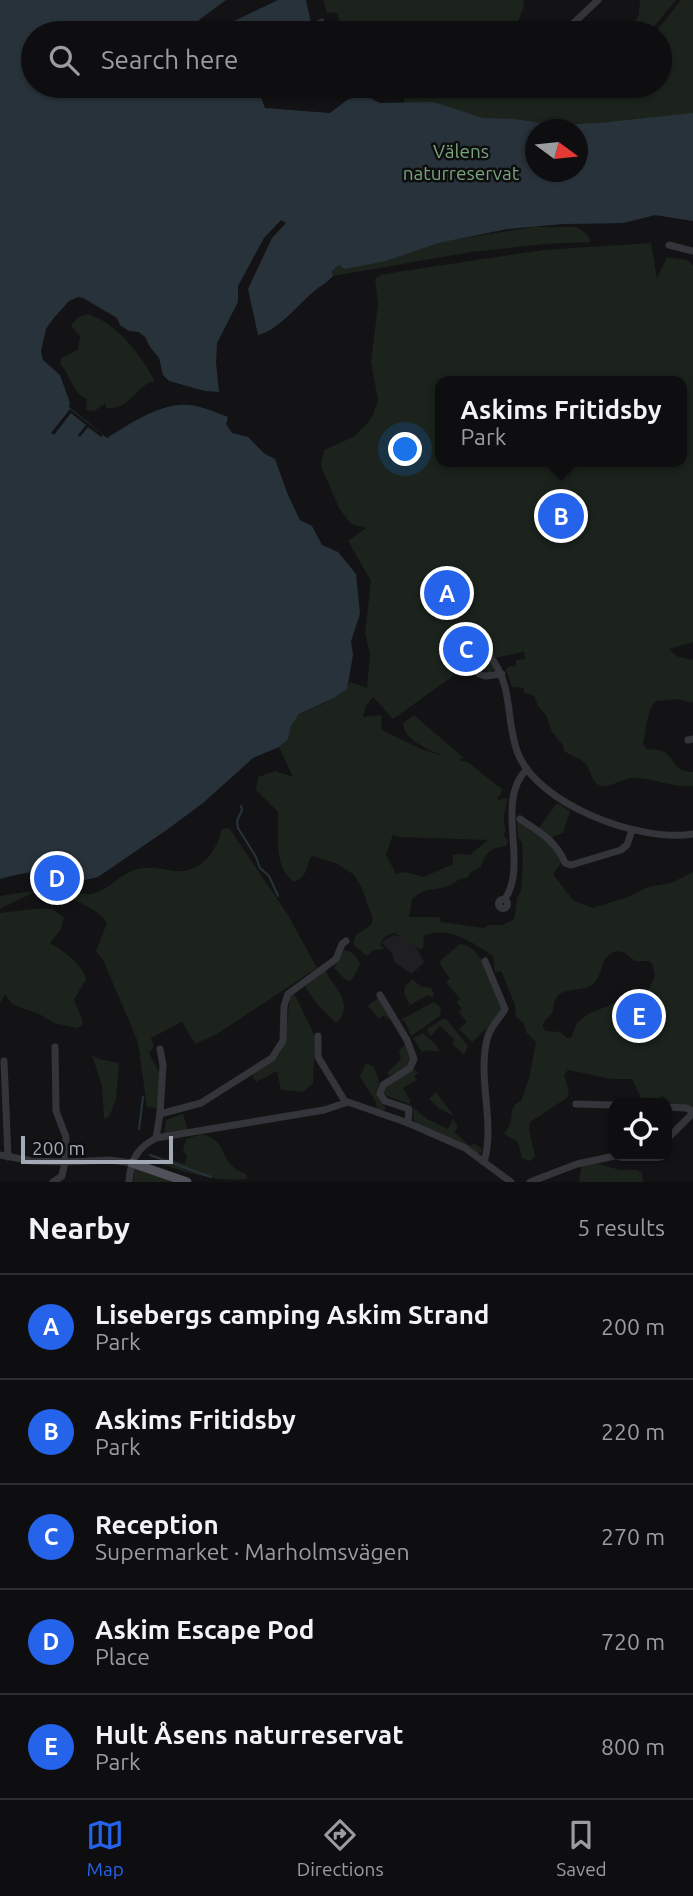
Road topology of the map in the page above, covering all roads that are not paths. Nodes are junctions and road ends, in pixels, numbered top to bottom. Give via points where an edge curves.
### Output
1 (598, 0) edge
2 (576, 21) edge
3 (669, 245) dead end
4 (693, 251) edge
5 (502, 674) dead end
6 (527, 769) junction
7 (520, 819) dead end
8 (632, 830) junction
9 (693, 834) edge
10 (505, 900) dead end
11 (346, 941) dead end
12 (485, 961) dead end
13 (380, 995) dead end
14 (318, 1036) dead end
15 (55, 1047) dead end
16 (160, 1049) dead end
17 (4, 1061) dead end
18 (346, 1103) junction
19 (576, 1104) dead end
20 (609, 1105) edge
21 (672, 1108) edge
22 (693, 1112) edge
23 (160, 1114) junction
24 (408, 1122) junction
25 (672, 1134) edge
26 (156, 1138) junction
27 (4, 1156) edge
28 (609, 1157) edge
29 (65, 1162) junction
30 (484, 1162) junction
31 (132, 1164) junction
32 (546, 1179) edge
33 (53, 1182) edge
34 (129, 1182) edge
35 (187, 1182) edge
36 (510, 1182) edge
37 (530, 1182) edge

1 - 2 street
3 - 4 street
5 - 6 street via 514,740
6 - 8 street via 563,799
6 - 10 street via 519,778 512,813 514,870
7 - 8 street via 551,840 571,866 621,849
8 - 9 street
11 - 23 street via 336,959 288,994 283,1041 272,1058 201,1103
12 - 30 street via 505,1009 486,1045
13 - 24 street via 414,1059 410,1068 383,1085 380,1094 385,1101 409,1109
14 - 18 street via 317,1055
15 - 29 street via 56,1111 65,1137
16 - 23 street
17 - 27 street
18 - 24 street
18 - 26 street
19 - 20 street
21 - 22 street
22 - 25 street
23 - 26 street
24 - 30 street
26 - 31 street via 142,1147
27 - 29 street
28 - 32 street via 577,1164
29 - 31 street
29 - 33 street via 62,1176
30 - 36 street
31 - 34 street
31 - 35 main road
32 - 37 street

